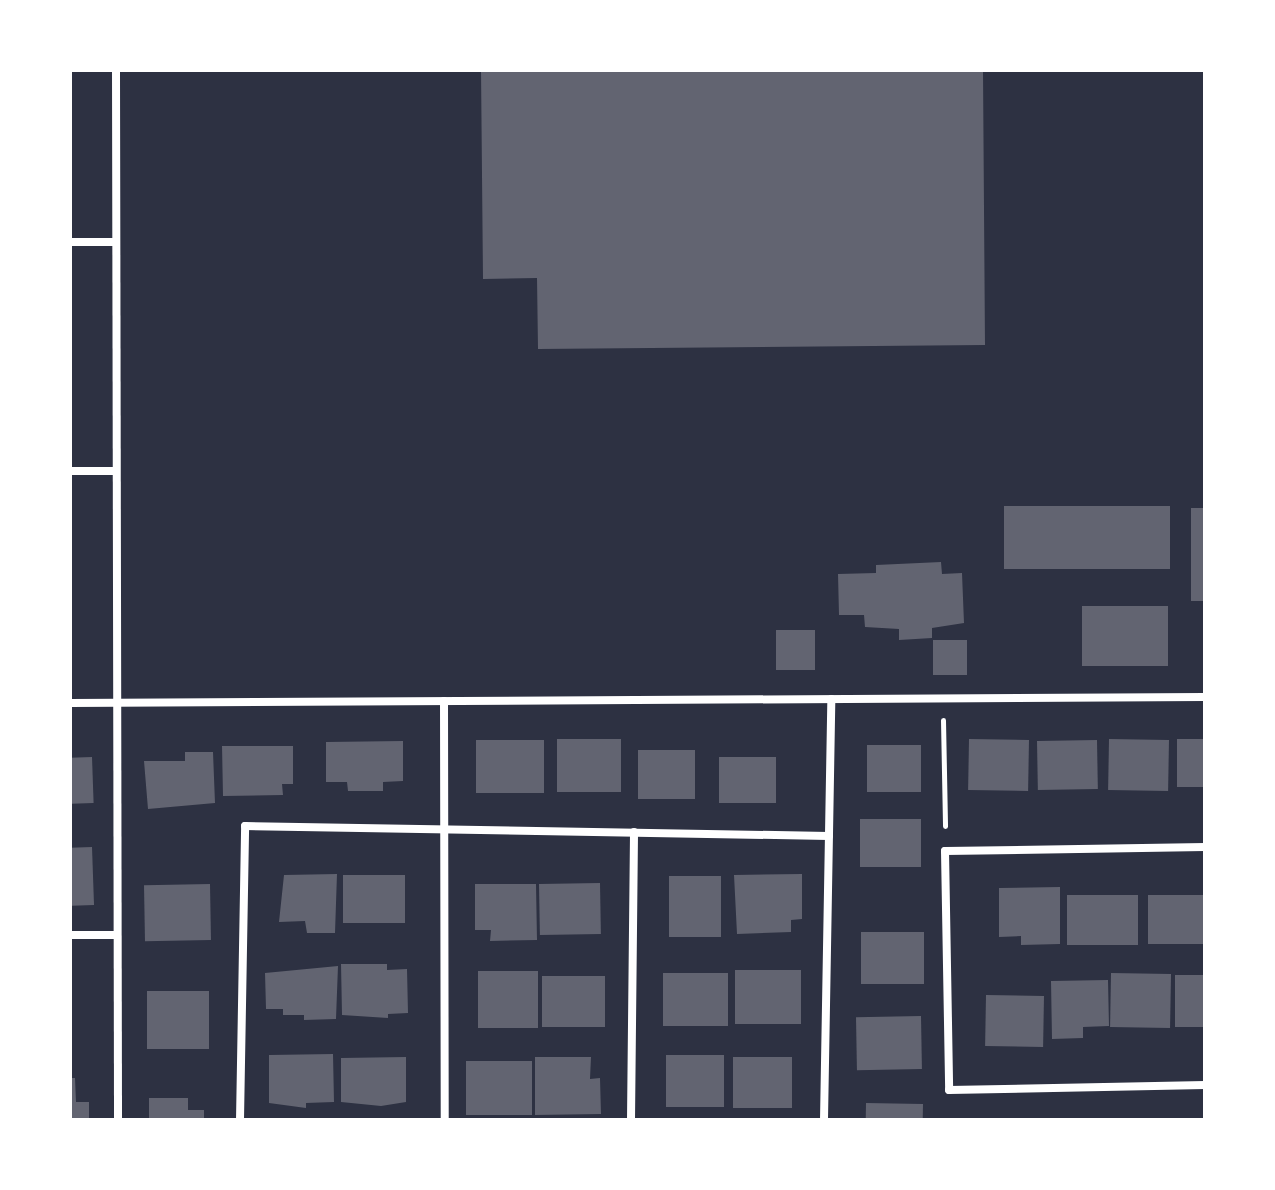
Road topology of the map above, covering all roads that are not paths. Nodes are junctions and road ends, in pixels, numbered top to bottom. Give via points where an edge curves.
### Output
1 (116, 70) edge
2 (70, 242) edge
3 (116, 242) junction
4 (70, 471) edge
5 (116, 471) junction
6 (1205, 697) edge
7 (831, 699) junction
8 (444, 701) junction
9 (117, 702) junction
10 (70, 703) edge
11 (444, 829) junction
12 (634, 832) junction
13 (829, 836) junction
14 (1205, 847) edge
15 (70, 935) edge
16 (117, 935) junction
17 (1205, 1085) edge
18 (118, 1120) edge
19 (240, 1120) edge
20 (445, 1120) edge
21 (631, 1120) edge
22 (824, 1120) edge

1 - 3 street
2 - 3 street
3 - 5 street
4 - 5 street
5 - 9 street
6 - 7 street
7 - 8 street
7 - 13 street
8 - 9 street
8 - 11 street
9 - 10 street
9 - 16 street
11 - 12 street
11 - 19 street via 245,826
11 - 20 street
12 - 13 street
12 - 21 street
13 - 22 street
14 - 17 street via 945,851 949,1090
15 - 16 street
16 - 18 street

